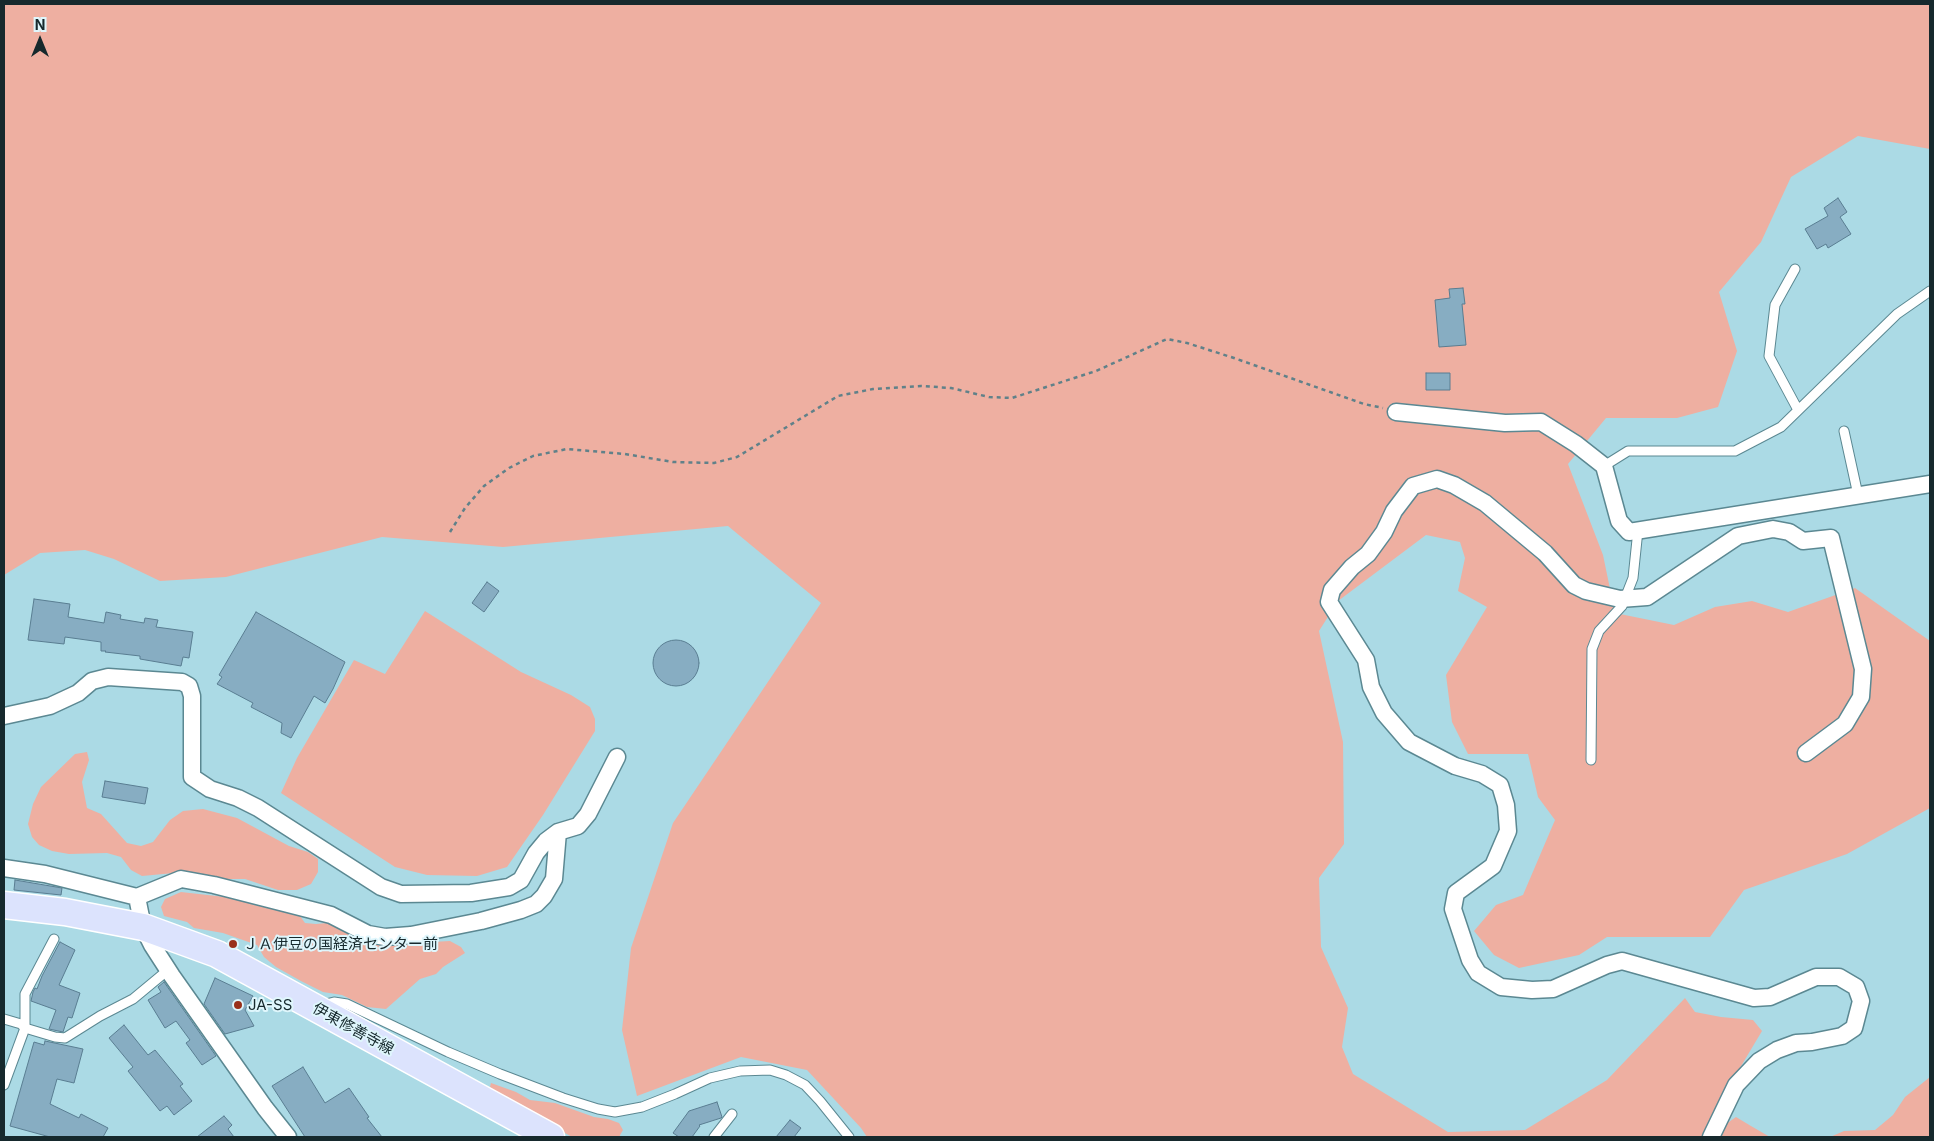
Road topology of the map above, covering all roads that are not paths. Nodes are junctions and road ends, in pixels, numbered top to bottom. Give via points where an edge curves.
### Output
1 (1795, 269) dead end
2 (1930, 291) edge
3 (1798, 410) junction
4 (1396, 412) road end
5 (1844, 431) dead end
6 (1604, 466) junction
7 (1930, 484) edge
8 (1858, 495) junction
9 (1638, 530) junction
10 (1624, 599) junction
11 (4, 716) edge
12 (1806, 753) dead end
13 (617, 757) dead end
14 (1591, 760) dead end
15 (558, 832) junction
16 (4, 868) edge
17 (137, 897) junction
18 (4, 904) edge
19 (144, 926) junction
20 (54, 940) dead end
21 (168, 970) junction
22 (315, 1008) junction
23 (4, 1019) edge
24 (25, 1028) junction
25 (4, 1085) edge
26 (732, 1114) dead end
27 (288, 1137) edge
28 (551, 1137) edge
29 (714, 1137) edge
30 (849, 1137) edge
31 (1711, 1137) edge

1 - 3 lane via 1775,305 1769,356
2 - 3 lane via 1897,314
3 - 6 lane via 1781,427 1735,451 1628,451
4 - 6 street via 1504,424 1541,422
5 - 8 lane
6 - 9 street via 1619,521 1630,532
7 - 8 street
8 - 9 street
9 - 10 lane via 1633,578
10 - 12 street via 1647,597 1738,536 1773,530 1789,532 1802,541 1831,538 1863,668 1861,697 1845,724
10 - 14 lane via 1622,606 1599,631 1592,649
10 - 31 street via 1586,591 1574,585 1545,553 1485,503 1437,479 1413,486 1368,554 1332,590 1329,602 1366,660 1371,687 1384,713 1409,742 1455,766 1482,774 1500,786 1506,805 1508,831 1493,866 1456,893 1453,909 1470,960 1478,973 1501,986 1553,989 1622,961 1754,998 1770,997 1816,977 1839,977 1856,987 1861,1000 1854,1028 1842,1036 1790,1045 1758,1061 1736,1085
11 - 15 street via 50,706 78,693 92,681 108,677 182,682 189,686 192,696 192,777 210,789 258,808 381,887 401,894 471,894 509,887 521,880 536,853
13 - 15 street via 588,814 578,826
15 - 17 street via 554,879 536,904 481,921 411,935 385,938 368,934 331,915 180,879
16 - 17 street via 45,874
17 - 19 street
18 - 19 main road, 伊東修善寺線
19 - 21 street
19 - 22 main road, 伊東修善寺線 via 217,954
20 - 24 lane via 25,994
21 - 24 lane via 133,999 65,1038
21 - 27 street
22 - 28 main road, 伊東修善寺線
22 - 30 lane via 334,1002 347,1004 500,1074 563,1098 615,1112 642,1107 710,1078 740,1071 770,1070 805,1085
23 - 24 lane
24 - 25 lane
26 - 29 lane

